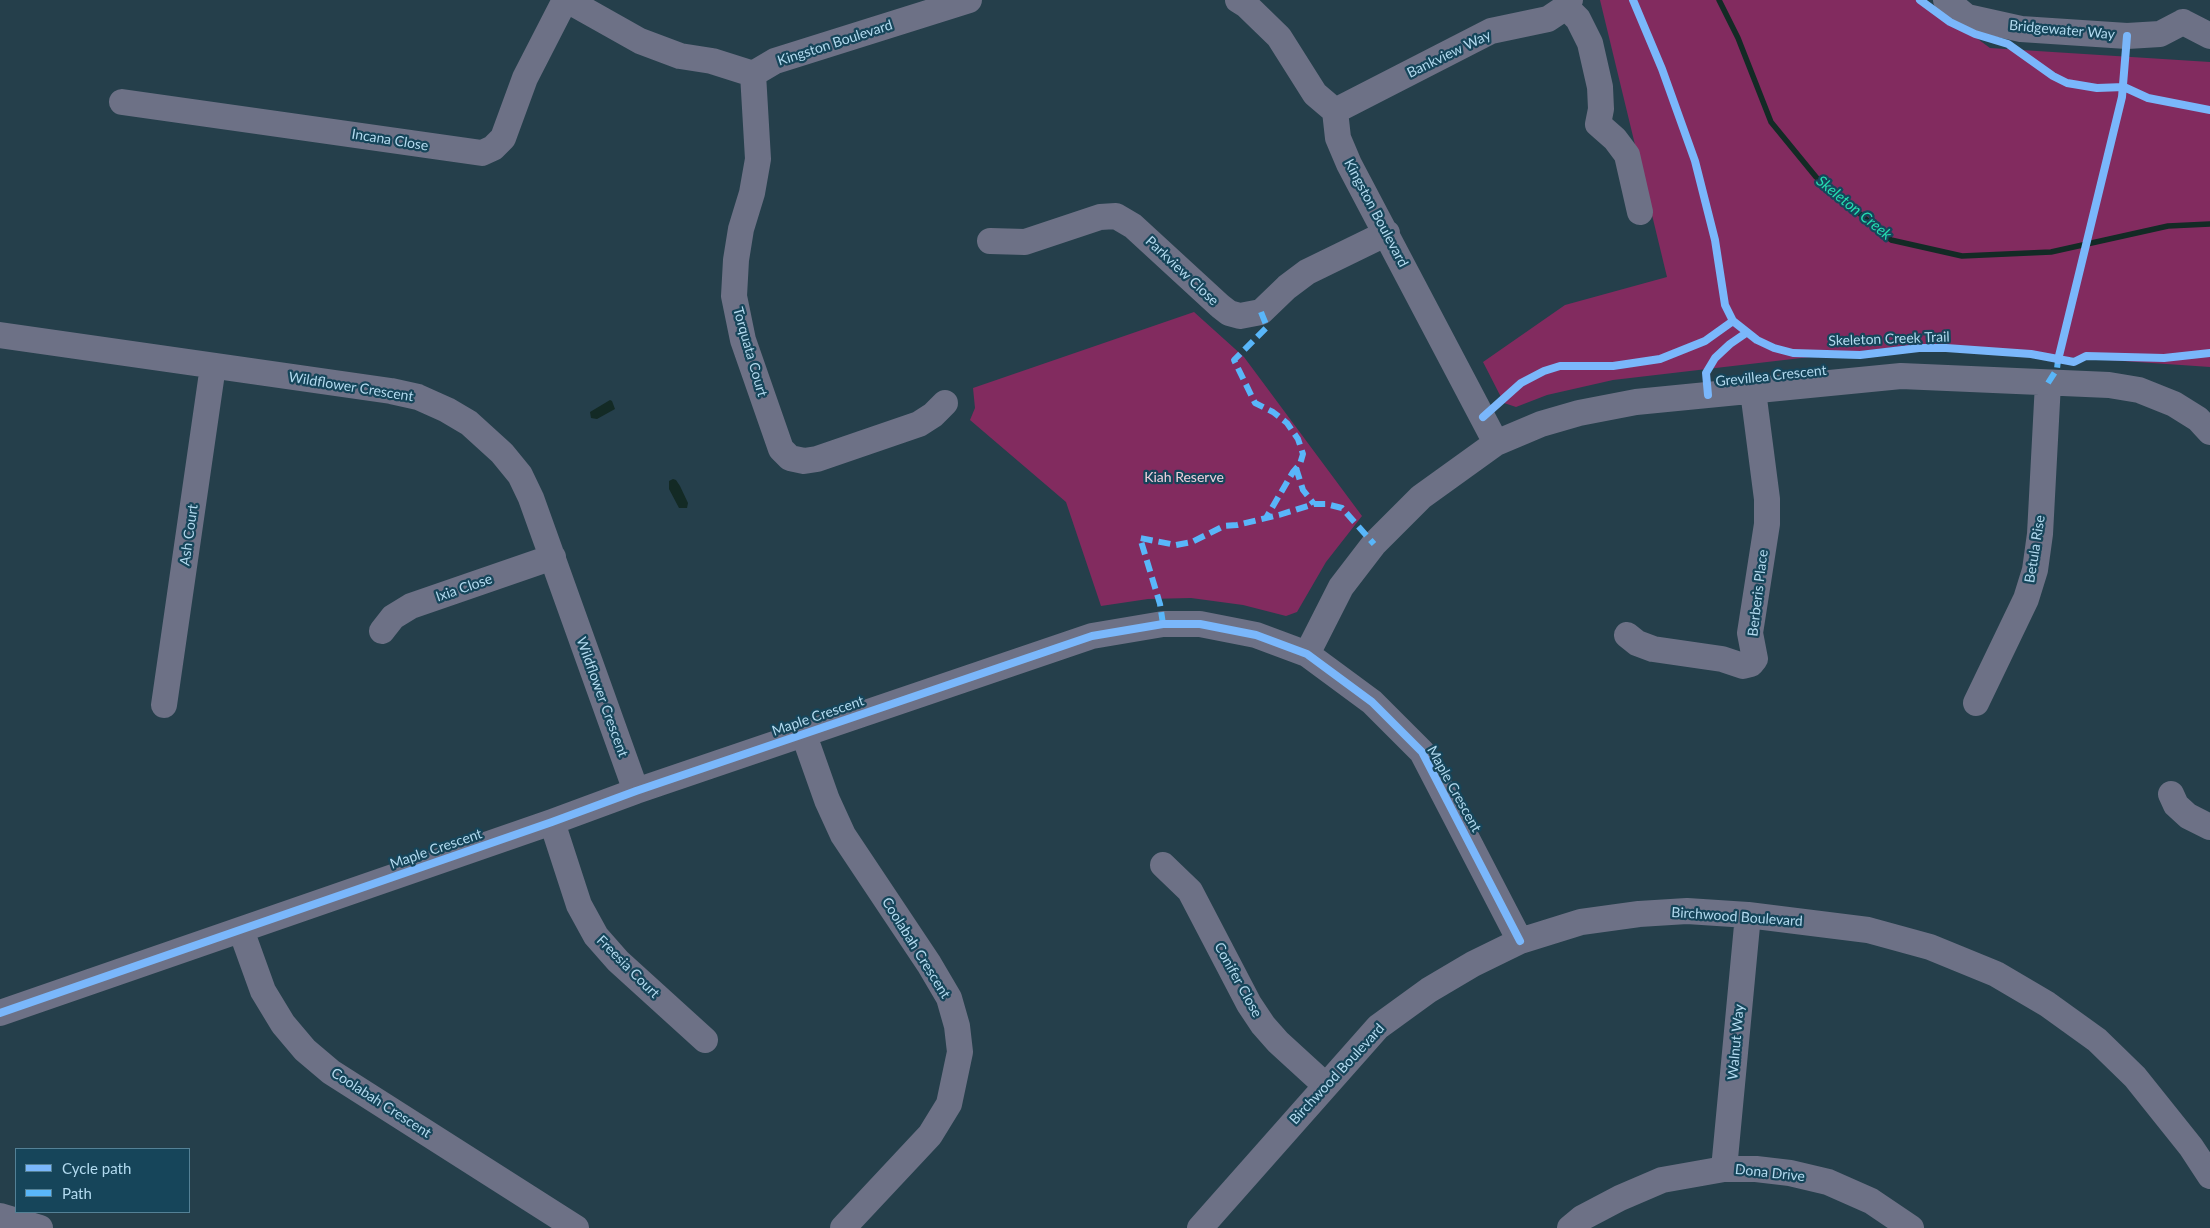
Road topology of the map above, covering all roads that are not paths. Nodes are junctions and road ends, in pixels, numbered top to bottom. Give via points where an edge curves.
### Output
1 (566, 0) edge
2 (969, 0) edge
3 (1238, 0) edge
4 (1946, 0) edge
5 (1568, 4) edge
6 (2183, 11) edge
7 (2210, 36) edge
8 (753, 74) junction
9 (122, 102) dead end
10 (1334, 111) junction
11 (1640, 212) dead end
12 (1387, 233) junction
13 (990, 241) dead end
14 (0, 335) edge
15 (213, 366) junction
16 (2048, 383) junction
17 (1753, 391) junction
18 (945, 403) dead end
19 (2210, 432) edge
20 (1496, 443) junction
21 (553, 557) junction
22 (382, 631) dead end
23 (1627, 635) dead end
24 (1307, 654) junction
25 (1976, 703) dead end
26 (164, 705) dead end
27 (804, 735) junction
28 (636, 791) junction
29 (2171, 794) dead end
30 (552, 822) junction
31 (2210, 827) edge
32 (1163, 865) dead end
33 (1748, 915) junction
34 (241, 930) junction
35 (1520, 941) junction
36 (0, 1013) edge
37 (705, 1040) dead end
38 (1325, 1084) junction
39 (1724, 1169) junction
40 (2210, 1176) edge
41 (1, 1219) edge
42 (40, 1228) edge
43 (576, 1228) edge
44 (843, 1228) edge
45 (1200, 1228) edge
46 (1570, 1228) edge
47 (1911, 1228) edge

1 - 8 street via 640,41 680,56 712,61
1 - 9 street, Incana Close via 525,78 503,138 494,148 482,153
2 - 8 street, Kingston Boulevard via 775,61
3 - 10 street via 1279,37 1315,94
4 - 6 street, Bridgewater Way via 1967,17 2021,29 2127,36 2160,34
5 - 10 street, Bankview Way via 1548,19 1491,31
5 - 11 street via 1590,43 1600,87 1598,124 1627,155
6 - 7 street
8 - 18 street, Torquata Court via 758,159 739,245 734,296 743,340 781,449 790,458 817,459 919,424
10 - 12 street, Kingston Boulevard via 1338,138 1345,155
12 - 13 street, Parkview Close via 1307,272 1261,312 1251,316 1229,313 1133,226 1116,216 1100,217 1024,242
12 - 20 street, Kingston Boulevard
14 - 15 street, Wildflower Crescent
15 - 21 street, Wildflower Crescent via 391,391 447,410 469,423 502,453 520,476
15 - 26 street, Ash Court
16 - 17 street, Grevillea Crescent via 1901,376
16 - 19 street, Grevillea Crescent via 2109,385 2138,390 2174,404 2198,419
16 - 25 street, Betula Rise via 2035,570 2026,599
17 - 20 street, Grevillea Crescent via 1636,402 1579,413 1541,424
17 - 23 street, Berberis Place via 1767,499 1767,524 1750,633 1755,659 1743,666 1722,659 1653,648 1637,643
20 - 24 street, Grevillea Crescent via 1421,497 1374,544 1341,587
21 - 22 street, Ixia Close via 411,606 393,617
21 - 28 street, Wildflower Crescent
24 - 27 street, Maple Crescent via 1256,634 1200,624 1163,624 1092,636
24 - 35 street, Maple Crescent via 1372,702 1422,752
27 - 28 street, Maple Crescent
27 - 44 street, Coolabah Crescent via 843,835 949,998 960,1052 949,1104 930,1135
28 - 30 street, Maple Crescent
29 - 31 street via 2188,816
30 - 34 street, Maple Crescent
30 - 37 street, Freesia Court via 579,905 596,936 618,961
32 - 38 street, Conifer Close via 1190,891 1263,1025
33 - 35 street, Birchwood Boulevard via 1639,914 1581,922
33 - 39 street, Walnut Way
33 - 40 street, Birchwood Boulevard via 1868,930 1930,947 1996,974 2047,1004 2103,1046 2136,1077
34 - 36 street, Maple Crescent
34 - 43 street, Coolabah Crescent via 264,991 283,1024 305,1050 331,1072
35 - 38 street, Birchwood Boulevard via 1428,990 1385,1022
38 - 45 street, Birchwood Boulevard
39 - 46 street, Dona Drive via 1662,1180 1620,1198
39 - 47 street, Dona Drive via 1790,1173 1828,1182 1870,1201
41 - 42 street

